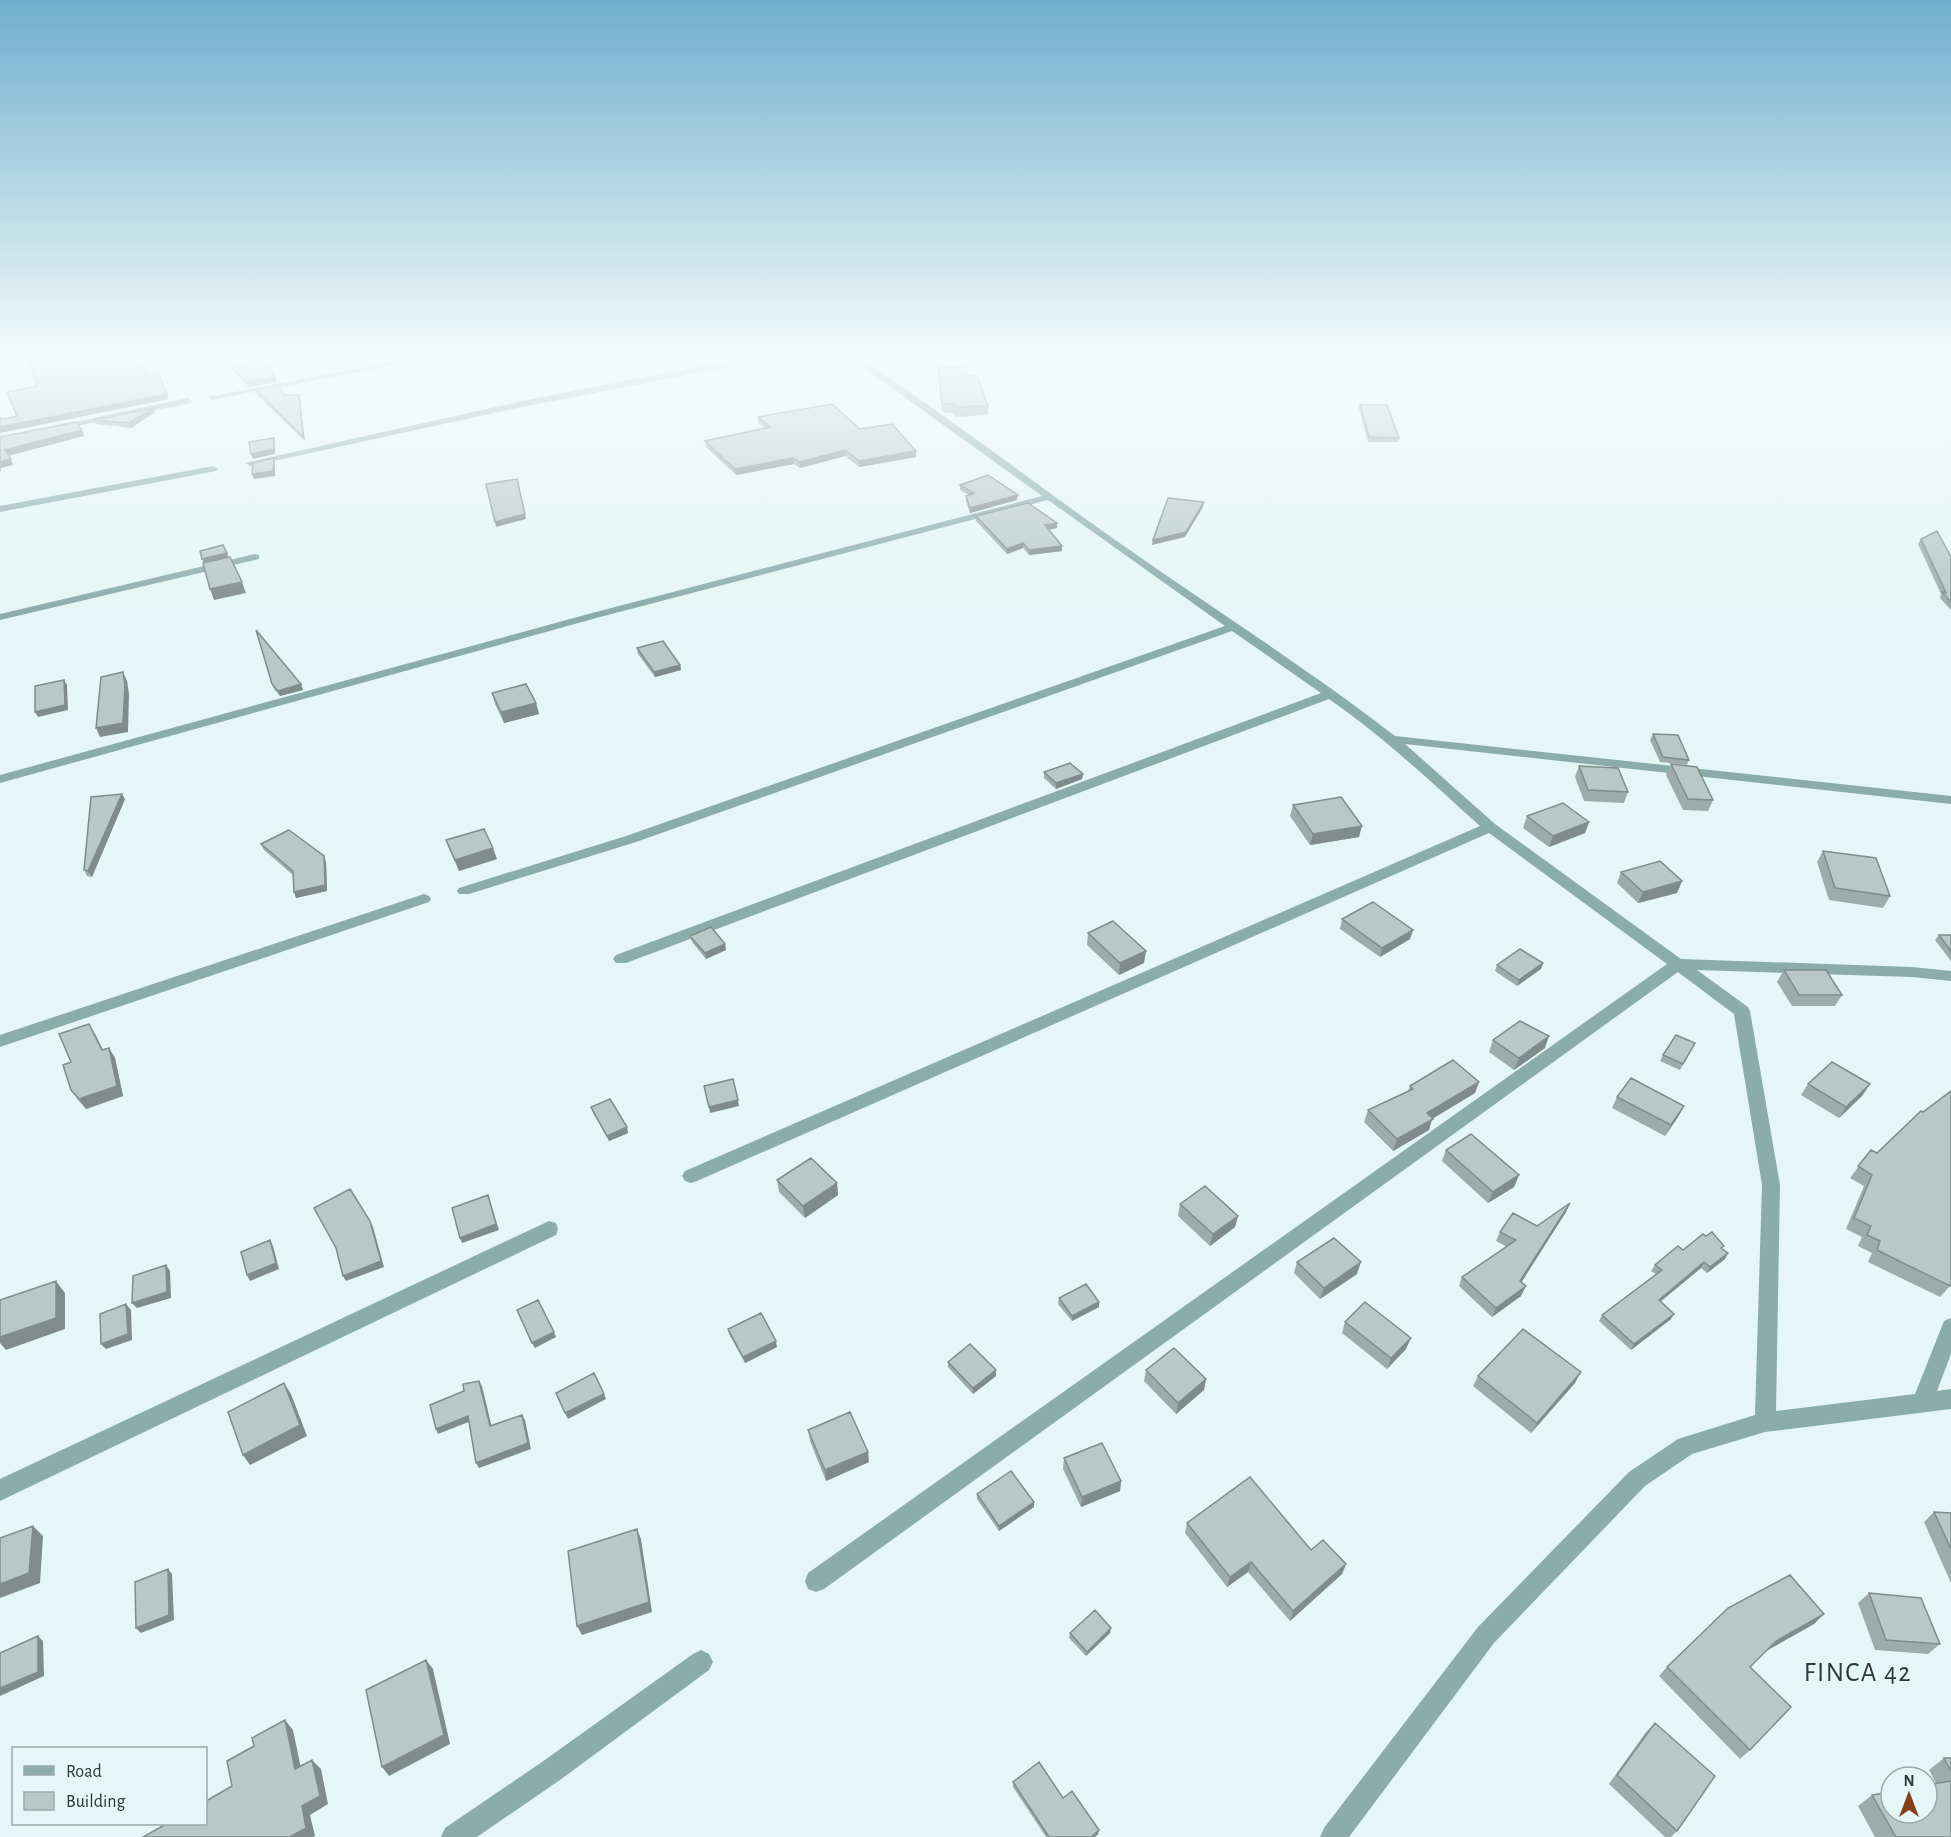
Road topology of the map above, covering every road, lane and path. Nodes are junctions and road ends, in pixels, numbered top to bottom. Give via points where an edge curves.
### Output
1 (339, 444) edge
2 (977, 444) edge
3 (250, 463) edge
4 (213, 469) dead end
5 (1049, 496) junction
6 (0, 509) edge
7 (255, 557) dead end
8 (0, 617) edge
9 (1233, 627) junction
10 (1331, 694) junction
11 (1391, 739) junction
12 (0, 779) edge
13 (1951, 800) edge
14 (1490, 827) junction
15 (464, 891) dead end
16 (424, 899) dead end
17 (621, 959) dead end
18 (1678, 964) junction
19 (1951, 976) edge
20 (0, 1041) edge
21 (691, 1176) dead end
22 (549, 1229) dead end
23 (1951, 1327) edge
24 (1951, 1398) edge
25 (1923, 1401) junction
26 (1765, 1422) junction
27 (0, 1490) edge
28 (816, 1581) dead end
29 (701, 1662) dead end
30 (454, 1837) edge
31 (1333, 1837) edge

1 - 3 street
2 - 5 street
4 - 6 street
5 - 9 street
5 - 12 street via 596,615
7 - 8 street
9 - 10 street
9 - 15 street via 631,839
10 - 11 street
10 - 17 street
11 - 13 street
11 - 14 street
14 - 18 street
14 - 21 street
16 - 20 street
18 - 19 street
18 - 26 street via 1742,1011 1771,1185
18 - 28 street
22 - 27 street
23 - 25 street
24 - 25 street
25 - 26 street
26 - 31 street via 1686,1446 1637,1479 1486,1635
29 - 30 street

